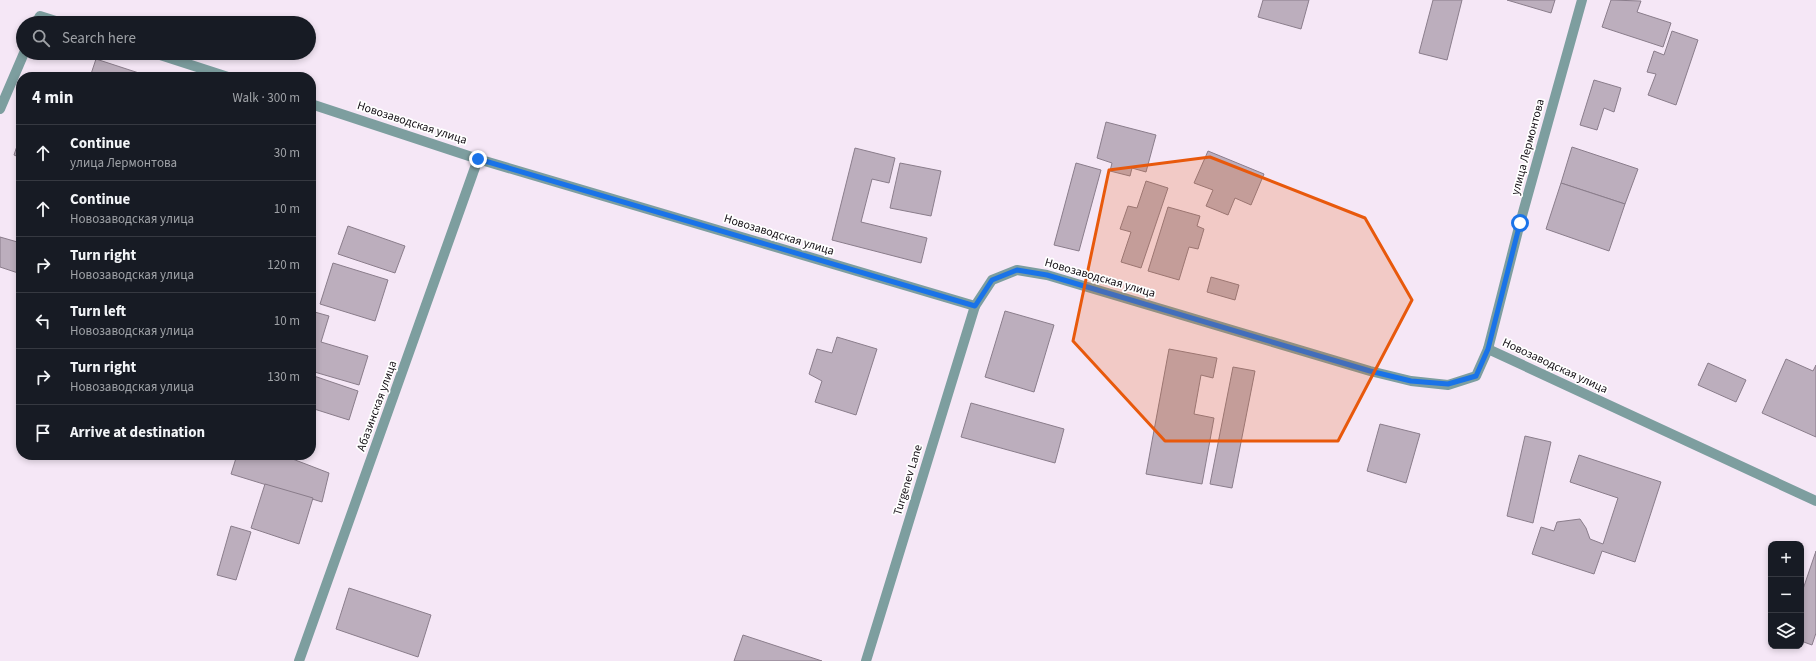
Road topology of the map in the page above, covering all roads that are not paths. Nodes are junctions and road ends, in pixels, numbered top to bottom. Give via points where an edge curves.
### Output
1 (1582, 0) edge
2 (21, 60) edge
3 (176, 60) edge
4 (213, 72) edge
5 (316, 106) edge
6 (0, 109) edge
7 (478, 159) junction
8 (975, 306) junction
9 (1488, 349) junction
10 (1816, 501) edge
11 (299, 661) edge
12 (866, 661) edge

1 - 9 street, улица Лермонтова
2 - 6 street
3 - 4 street
5 - 7 street, Новозаводская улица
7 - 8 street, Новозаводская улица
7 - 11 street, Абазинская улица
8 - 9 street, Новозаводская улица via 992,280 1017,270 1047,275 1411,381 1448,384 1476,376
8 - 12 street, Turgenev Lane
9 - 10 street, Новозаводская улица

